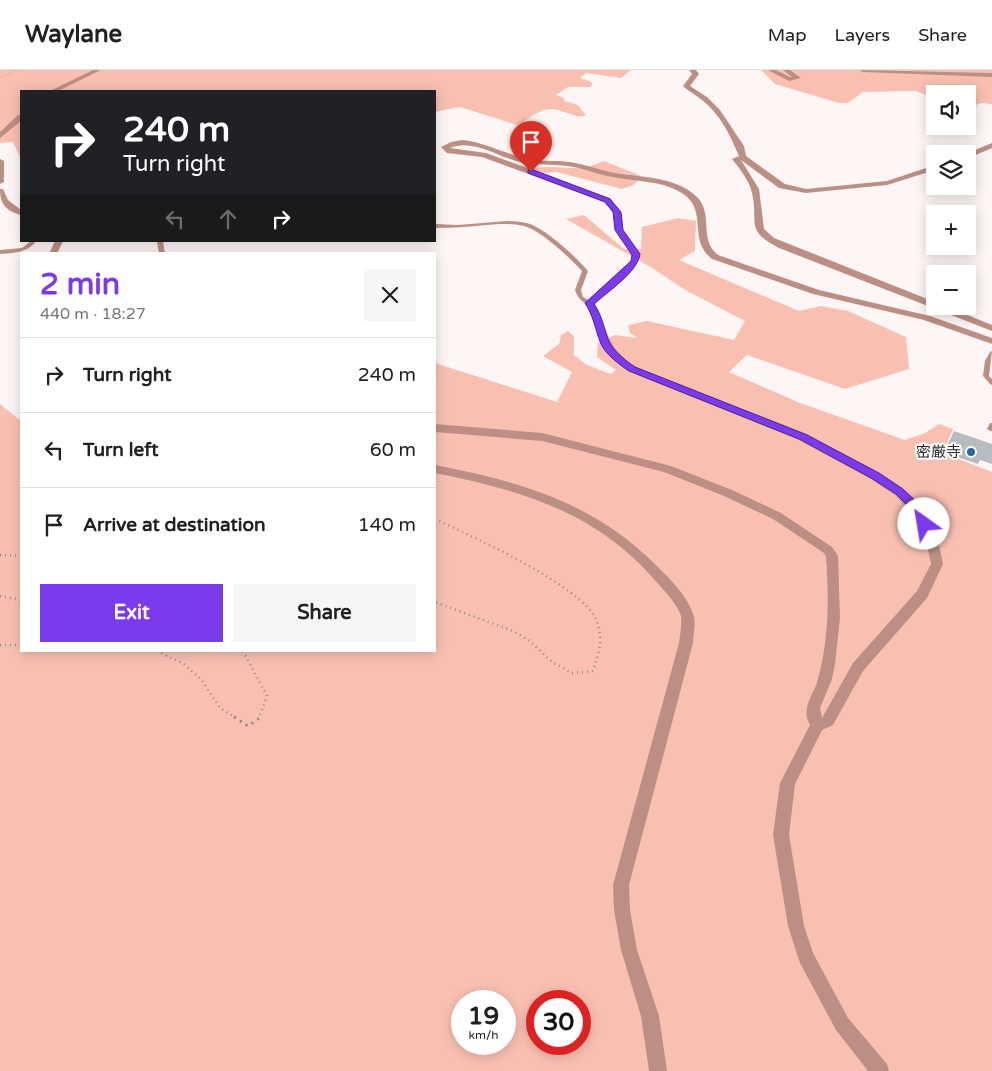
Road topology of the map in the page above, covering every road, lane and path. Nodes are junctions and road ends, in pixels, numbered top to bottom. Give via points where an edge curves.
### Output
1 (18, 70) edge
2 (98, 70) edge
3 (692, 70) edge
4 (772, 70) edge
5 (786, 70) edge
6 (863, 70) edge
7 (961, 70) edge
8 (992, 74) edge
9 (0, 77) edge
10 (55, 90) edge
11 (20, 118) edge
12 (0, 136) edge
13 (992, 145) edge
14 (976, 151) edge
15 (744, 157) junction
16 (0, 161) edge
17 (926, 170) edge
18 (0, 182) edge
19 (0, 191) edge
20 (20, 212) edge
21 (436, 226) edge
22 (33, 242) edge
23 (0, 252) edge
24 (590, 303) junction
25 (992, 328) edge
26 (992, 341) edge
27 (992, 353) edge
28 (992, 383) edge
29 (436, 428) edge
30 (436, 469) edge
31 (436, 520) edge
32 (0, 555) edge
33 (20, 556) edge
34 (0, 596) edge
35 (20, 600) edge
36 (436, 602) edge
37 (0, 644) edge
38 (20, 645) edge
39 (159, 652) edge
40 (244, 652) edge
41 (818, 724) junction
42 (658, 1071) edge
43 (880, 1071) edge

1 - 9 path
2 - 10 street
3 - 15 street via 696,74 686,86 712,103
4 - 5 street via 789,79 798,78
6 - 8 street
7 - 8 street
11 - 12 street
13 - 14 street
15 - 17 street via 782,186 806,191 887,183
15 - 25 street via 736,159 756,193 758,224 765,236 782,246
16 - 18 street
19 - 20 street via 2,200
21 - 24 lane via 452,228 511,223 532,227 585,270 578,290 581,298
22 - 23 lane via 24,249
24 - 26 street via 635,261 636,254 619,230 617,212 612,204 548,177 483,155 450,151 445,147 481,145 523,160 571,165 668,185 695,199 701,214 703,246 715,257 822,294 928,318
24 - 41 street via 606,344 632,369 803,437 875,476 900,492 916,508 932,540 937,564 922,594 858,667 828,721
27 - 28 lane via 986,376
29 - 41 street via 542,438 667,470 777,516 828,550 832,556 836,608 826,673 811,712
30 - 42 street via 495,481 540,495 591,520 633,550 656,572 679,600 688,617 686,643 621,886 629,950 650,1016
31 - 36 path via 533,569 566,589 585,606 595,616 601,646 593,671 572,673 552,662 514,630
32 - 33 path
34 - 35 path
37 - 38 path
39 - 40 path via 184,664 201,680 220,708 248,726 261,716 267,696
41 - 43 street via 788,783 781,835 796,926 806,957 842,1024

